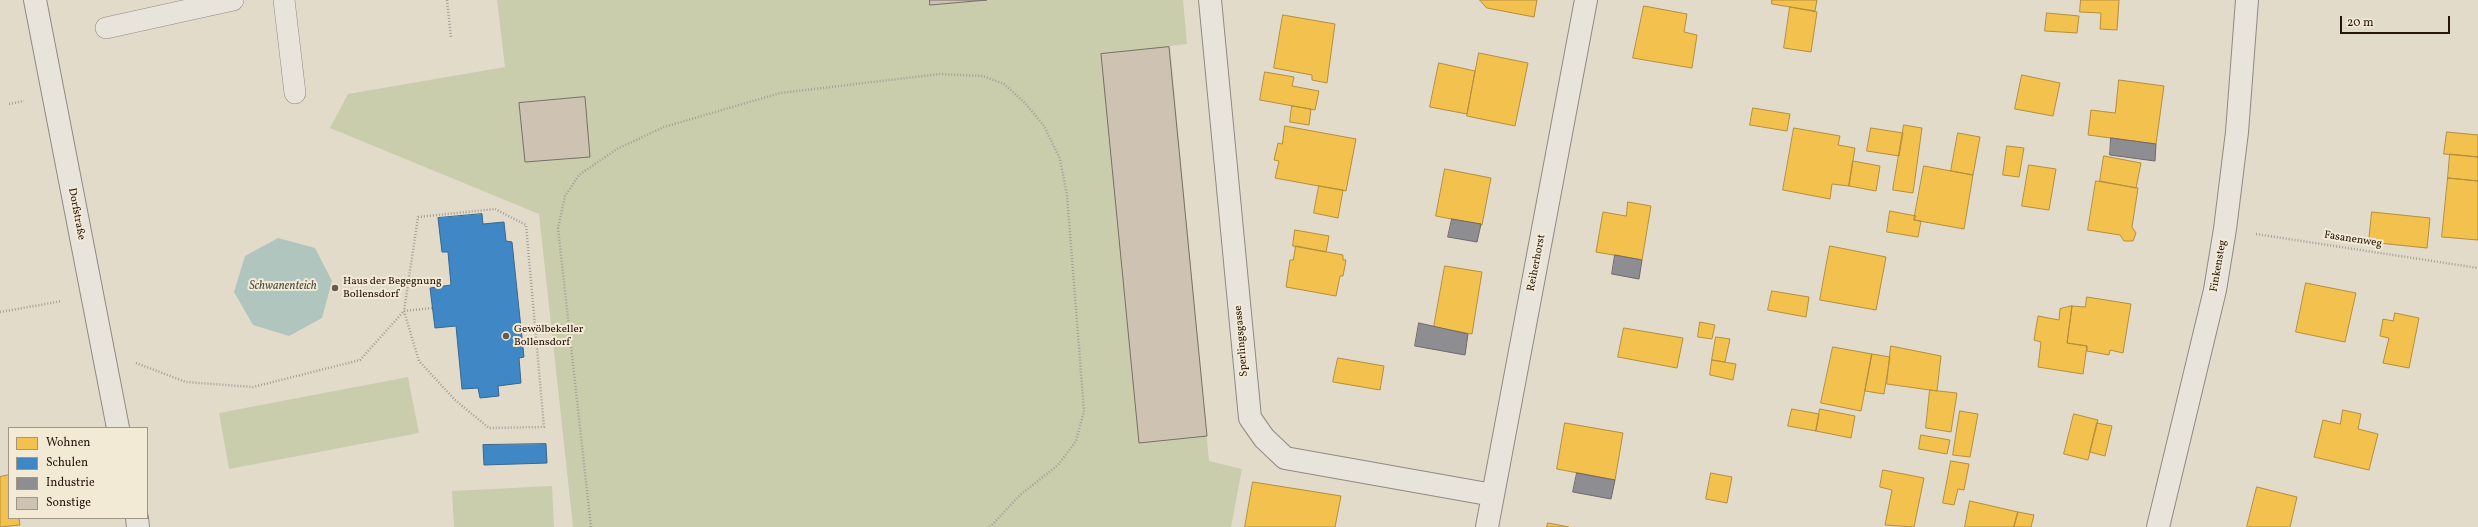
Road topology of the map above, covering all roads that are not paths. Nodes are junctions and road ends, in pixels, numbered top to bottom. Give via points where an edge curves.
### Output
1 (35, 0) edge
2 (233, 0) edge
3 (284, 0) edge
4 (1210, 0) edge
5 (1586, 0) edge
6 (2247, 0) edge
7 (106, 28) dead end
8 (295, 93) dead end
9 (118, 427) edge
10 (1493, 495) junction
11 (1487, 527) edge
12 (2158, 527) edge

1 - 9 street, Dorfstraße
2 - 7 lane
3 - 8 lane
4 - 10 street, Sperlingsgasse via 1250,418 1264,438 1285,458
5 - 10 street, Reiherhorst
6 - 12 street, Finkensteg via 2237,132 2215,290
10 - 11 street, Reiherhorst

